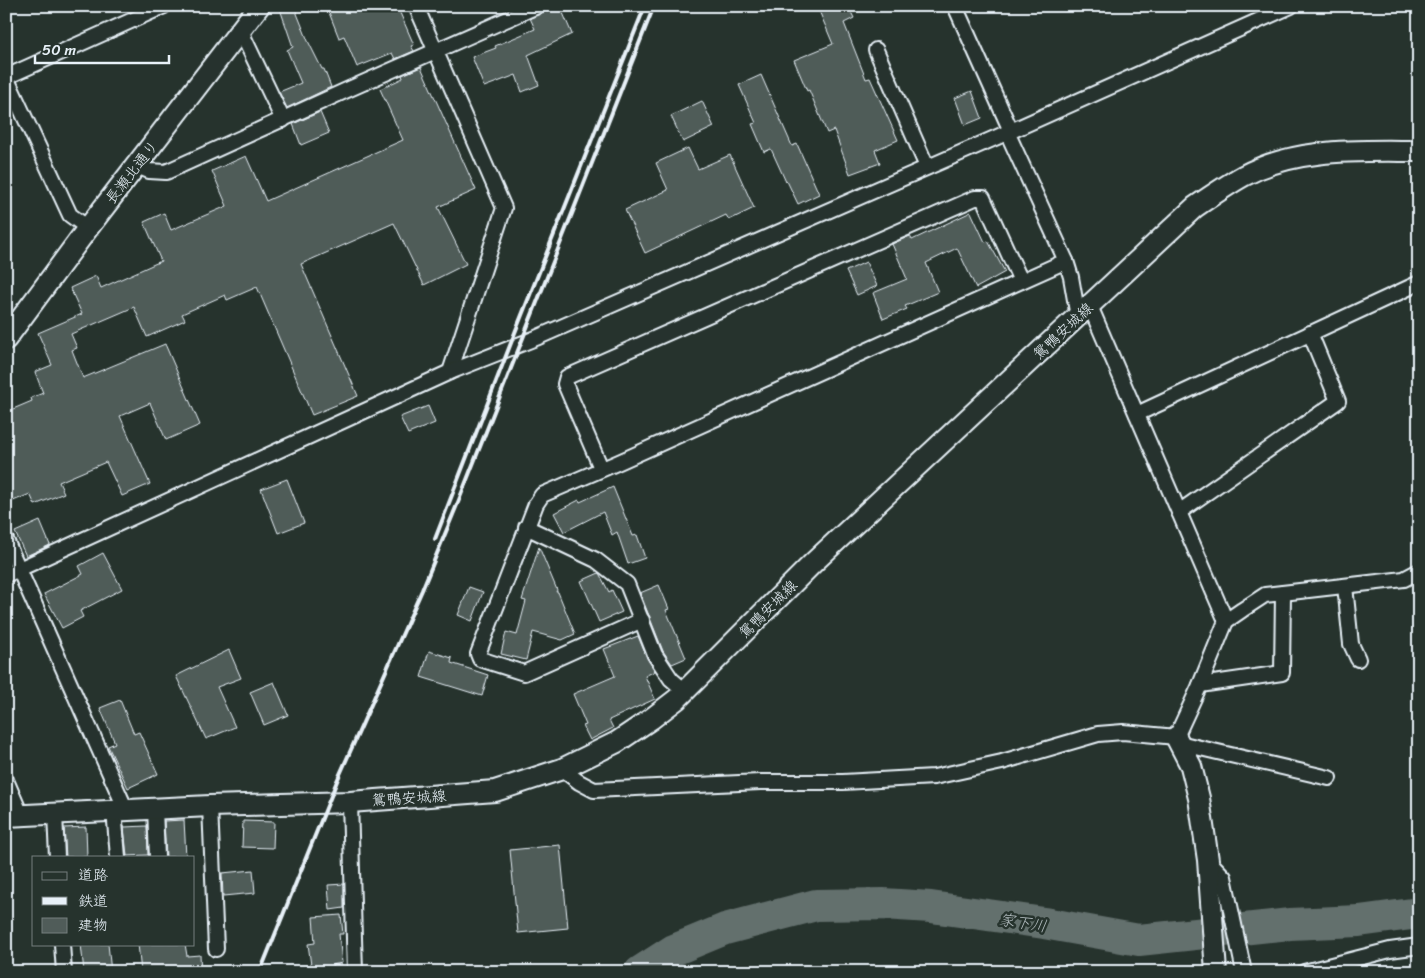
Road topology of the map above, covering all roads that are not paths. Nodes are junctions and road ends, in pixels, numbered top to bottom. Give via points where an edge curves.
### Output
1 (164, 6) edge
2 (259, 6) edge
3 (416, 6) edge
4 (537, 6) edge
5 (956, 6) edge
6 (1291, 6) edge
7 (242, 28) junction
8 (876, 50) dead end
9 (437, 52) junction
10 (6, 77) edge
11 (283, 120) junction
12 (1009, 131) junction
13 (1419, 151) edge
14 (137, 166) junction
15 (927, 167) junction
16 (88, 228) junction
17 (1066, 261) junction
18 (1021, 281) junction
19 (1419, 283) edge
20 (1084, 312) junction
21 (1310, 333) junction
22 (6, 338) edge
23 (450, 372) junction
24 (1136, 414) junction
25 (601, 468) junction
26 (1179, 512) junction
27 (526, 527) junction
28 (6, 540) edge
29 (20, 569) junction
30 (1419, 571) edge
31 (6, 575) edge
32 (1344, 586) junction
33 (1283, 593) junction
34 (642, 620) junction
35 (1226, 621) junction
36 (1358, 659) dead end
37 (1200, 685) junction
38 (685, 691) junction
39 (1178, 740) junction
40 (562, 769) junction
41 (1329, 778) dead end
42 (6, 780) edge
43 (350, 802) junction
44 (210, 806) junction
45 (155, 809) junction
46 (120, 810) junction
47 (55, 814) junction
48 (14, 816) edge
49 (57, 856) edge
50 (118, 856) edge
51 (157, 856) edge
52 (1208, 860) junction
53 (62, 946) edge
54 (1419, 946) edge
55 (216, 949) dead end
56 (64, 972) edge
57 (355, 972) edge
58 (1216, 972) edge
59 (1244, 972) edge
60 (1304, 972) edge

1 - 10 street
2 - 7 main road, 長瀬北通り
3 - 9 street
4 - 9 street
5 - 12 street
6 - 12 street
7 - 11 street
7 - 14 main road, 長瀬北通り
8 - 15 street
9 - 11 street
9 - 23 street via 504,208
10 - 16 street via 70,216
11 - 14 street via 166,172
12 - 15 street
12 - 17 street
13 - 20 main road, 鴛鴨安城線 via 1340,151 1287,159 1244,175 1195,206
14 - 16 main road, 長瀬北通り
15 - 23 street via 536,338
16 - 22 main road, 長瀬北通り
17 - 18 street
17 - 20 street
18 - 25 street
18 - 25 street via 982,198 975,198 567,377 565,384
19 - 21 street
20 - 24 street
20 - 38 main road, 鴛鴨安城線 via 814,562
21 - 24 street
21 - 26 street via 1338,402
23 - 29 street
24 - 26 street
25 - 27 street via 542,495
26 - 35 street
27 - 34 street via 596,560 626,584
27 - 34 street via 480,646 480,659 524,673
28 - 29 street
29 - 31 street
29 - 46 street
30 - 32 street via 1404,579
32 - 33 street
32 - 36 street via 1351,644
33 - 35 street via 1265,595
33 - 37 street via 1282,673
34 - 38 street via 655,655 671,679
35 - 37 street
37 - 39 street
38 - 40 main road, 鴛鴨安城線 via 617,742
39 - 40 street via 1123,732 1098,734 1002,762 934,777 843,782 760,782 594,790
39 - 41 street
39 - 52 main road via 1191,766 1199,798
40 - 43 main road, 鴛鴨安城線 via 495,791
42 - 48 street
43 - 44 main road, 鴛鴨安城線
43 - 57 street
44 - 45 main road, 鴛鴨安城線
44 - 55 street
45 - 46 main road, 鴛鴨安城線
45 - 51 street
46 - 47 main road, 鴛鴨安城線
46 - 50 street
47 - 48 main road, 鴛鴨安城線
47 - 49 street
52 - 58 main road
52 - 59 street via 1224,877
53 - 56 street
54 - 60 street

